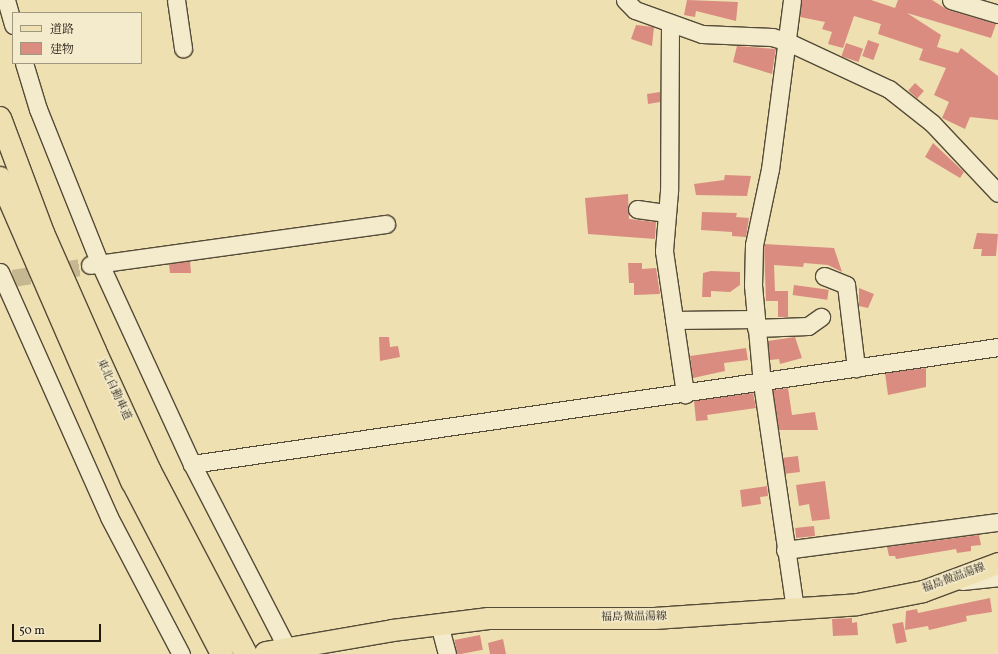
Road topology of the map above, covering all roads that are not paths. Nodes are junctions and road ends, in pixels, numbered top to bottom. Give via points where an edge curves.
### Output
1 (6, 0) edge
2 (176, 0) edge
3 (625, 0) edge
4 (792, 0) edge
5 (951, 0) edge
6 (998, 14) edge
7 (12, 21) edge
8 (670, 23) junction
9 (788, 42) junction
10 (183, 48) dead end
11 (24, 64) edge
12 (0, 118) edge
13 (0, 178) edge
14 (998, 193) edge
15 (637, 209) dead end
16 (667, 213) junction
17 (386, 224) dead end
18 (94, 265) junction
19 (824, 276) dead end
20 (4, 277) edge
21 (821, 317) dead end
22 (674, 320) junction
23 (756, 323) junction
24 (998, 347) edge
25 (856, 368) junction
26 (762, 382) junction
27 (685, 394) junction
28 (192, 464) junction
29 (998, 522) edge
30 (785, 550) junction
31 (998, 563) edge
32 (998, 577) edge
33 (952, 582) junction
34 (795, 610) junction
35 (439, 624) junction
36 (287, 648) junction
37 (256, 653) edge
38 (181, 654) edge
39 (222, 654) edge
40 (447, 654) edge

1 - 7 street
2 - 10 street
3 - 8 street via 635,10
4 - 9 street
5 - 6 street
8 - 9 street via 702,34 772,36
8 - 16 street
9 - 14 street via 889,89 915,107
9 - 23 street via 766,196 754,245
11 - 18 street
12 - 37 highway, 東北自動車道 via 43,232 150,471
13 - 39 highway, 東北自動車道 via 132,481
15 - 16 street
16 - 22 street via 664,251
17 - 18 street
18 - 28 street
19 - 25 street via 846,285
20 - 38 street via 109,517
21 - 23 street via 808,326
22 - 23 street
22 - 27 street
23 - 26 street
24 - 25 street
25 - 26 street
26 - 27 street
26 - 30 street
27 - 28 street
28 - 36 street
29 - 30 street
30 - 34 street
31 - 33 main road, 福島微温湯線
32 - 33 street
33 - 34 main road, 福島微温湯線 via 857,604
34 - 35 main road, 福島微温湯線 via 654,618 488,618
35 - 36 main road, 福島微温湯線
35 - 40 street
36 - 37 main road, 福島微温湯線

